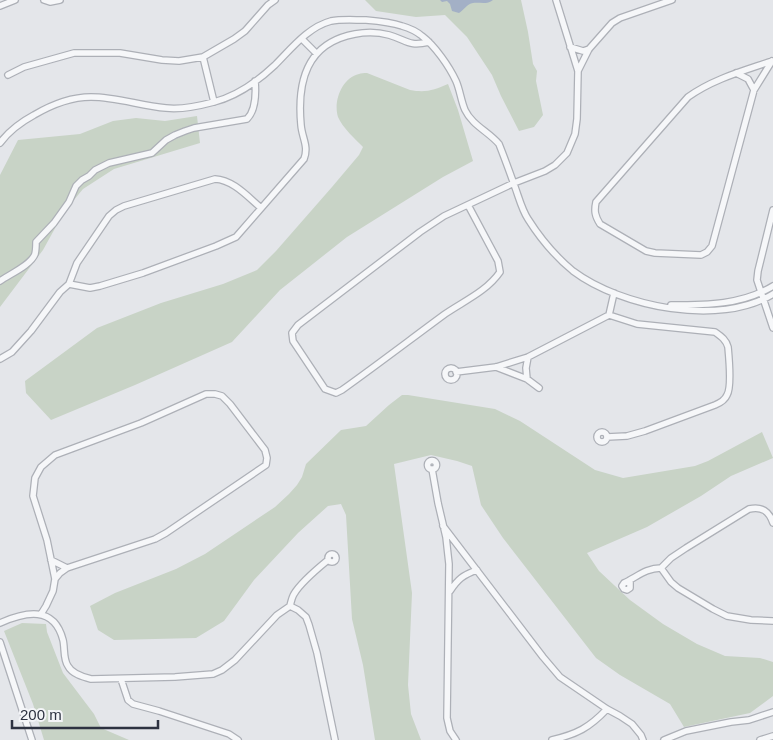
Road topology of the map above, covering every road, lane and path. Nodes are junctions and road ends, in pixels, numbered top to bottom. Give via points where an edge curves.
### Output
1 (15, 0) edge
2 (44, 0) edge
3 (60, 0) edge
4 (275, 0) edge
5 (556, 0) edge
6 (672, 0) edge
7 (0, 6) edge
8 (302, 39) junction
9 (429, 42) junction
10 (570, 47) junction
11 (589, 49) junction
12 (316, 53) junction
13 (203, 57) junction
14 (773, 61) edge
15 (578, 71) junction
16 (735, 73) junction
17 (8, 75) dead end
18 (256, 81) junction
19 (754, 90) junction
20 (214, 102) junction
21 (0, 144) edge
22 (514, 183) junction
23 (468, 205) junction
24 (260, 207) junction
25 (773, 210) edge
26 (0, 280) edge
27 (69, 284) junction
28 (773, 286) edge
29 (614, 293) junction
30 (773, 294) edge
31 (763, 295) junction
32 (608, 315) junction
33 (773, 328) edge
34 (528, 357) junction
35 (0, 359) edge
36 (496, 367) junction
37 (456, 372) dead end
38 (527, 379) junction
39 (539, 388) dead end
40 (607, 437) dead end
41 (432, 470) dead end
42 (773, 521) edge
43 (443, 526) junction
44 (51, 560) junction
45 (328, 560) dead end
46 (67, 568) junction
47 (661, 568) junction
48 (477, 570) junction
49 (55, 579) junction
50 (630, 580) dead end
51 (449, 592) junction
52 (290, 606) junction
53 (41, 614) junction
54 (773, 621) edge
55 (0, 623) edge
56 (0, 642) edge
57 (120, 679) junction
58 (607, 709) junction
59 (773, 712) edge
60 (773, 736) edge
61 (32, 740) edge
62 (238, 740) edge
63 (335, 740) edge
64 (456, 740) edge
65 (552, 740) edge
66 (643, 740) edge
67 (664, 740) edge
68 (760, 740) edge

1 - 7 street
2 - 3 street
4 - 13 street via 245,31
5 - 10 street
6 - 11 street via 620,18
8 - 9 street via 331,21 360,20 403,26 421,34
8 - 12 street
8 - 18 street
9 - 12 street via 410,44 388,35 355,34 337,39
9 - 22 street via 455,79 465,110 499,144
10 - 11 street via 583,51
10 - 15 street
11 - 15 street
12 - 24 street via 305,72 300,101 301,128 306,147 304,159
13 - 17 street via 179,61 120,53 74,53 24,67
13 - 20 street
14 - 16 street
14 - 19 street
15 - 22 street via 575,134 567,153 545,171
16 - 19 street via 748,79
16 - 19 street via 688,97 596,202 594,209 600,224 646,251 701,255 707,252 712,246
18 - 20 street
18 - 26 street via 253,108 247,119 184,131 152,152 108,163 82,180 69,202 36,242 30,262
20 - 21 street via 167,108 90,97 69,100 47,107 22,122
22 - 23 street
22 - 29 street via 527,218 554,253 574,271
23 - 23 street via 498,261 500,272 495,280 342,390 336,393 325,389 293,341 292,333 298,325 420,232
24 - 27 street via 236,237 216,246 100,286 90,288
24 - 27 street via 233,185 214,179 124,206 109,216 77,263
25 - 31 street via 758,271 757,280
27 - 35 street via 12,352
28 - 31 street
29 - 31 street via 659,306 700,311 746,305
29 - 32 street
30 - 31 street
31 - 33 street
32 - 34 street
32 - 40 street via 637,324 715,332 723,337 728,347 730,390 727,397 715,405 645,431
34 - 36 street
34 - 38 street
36 - 37 street
36 - 38 street
38 - 39 street
41 - 43 street
42 - 47 street via 767,511 750,509 686,548
43 - 48 street
43 - 51 street via 449,564
44 - 46 street
44 - 46 street via 33,496 35,478 41,467 55,455 141,423 206,394 222,396 265,450 266,465 155,539
44 - 49 street
45 - 52 street via 302,584
46 - 49 street
47 - 50 street via 646,570
47 - 54 street via 678,588 727,616
48 - 51 street via 458,579
48 - 58 street via 560,677
49 - 53 street via 53,592
51 - 64 street via 447,718
52 - 57 street via 277,615 235,660 213,674
52 - 63 street via 306,617 309,625
53 - 55 street via 24,614
53 - 57 street via 60,630 68,667 91,679
56 - 61 street
57 - 62 street via 128,700 133,704 229,734
58 - 65 street via 588,727
58 - 66 street via 632,724
59 - 67 street via 749,720 686,731
60 - 68 street

